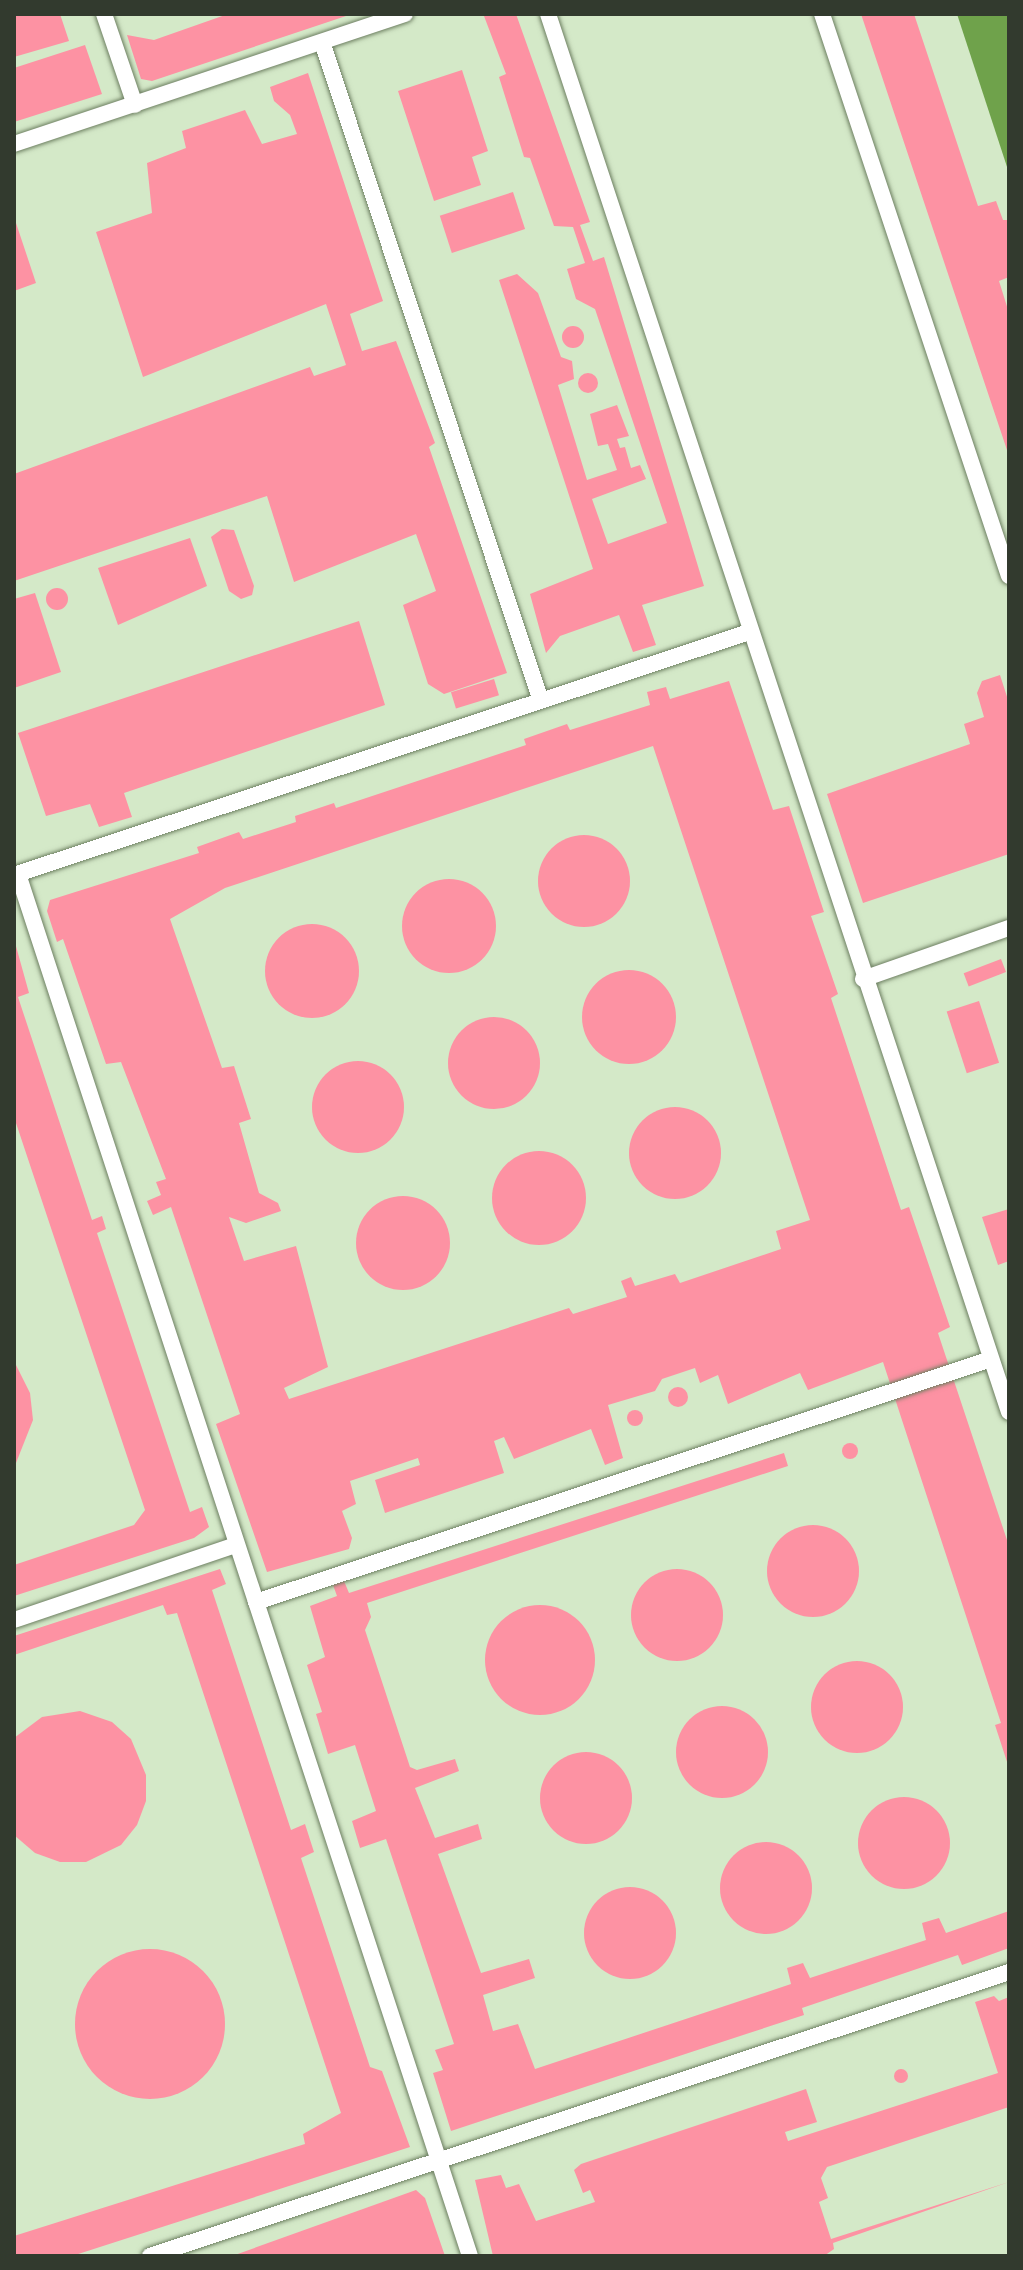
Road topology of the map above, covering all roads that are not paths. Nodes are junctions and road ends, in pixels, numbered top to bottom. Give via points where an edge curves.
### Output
1 (104, 14) edge
2 (405, 14) edge
3 (548, 14) edge
4 (822, 14) edge
5 (322, 42) junction
6 (135, 105) junction
7 (14, 144) edge
8 (1009, 576) edge
9 (749, 632) junction
10 (541, 701) junction
11 (16, 875) edge
12 (1009, 928) edge
13 (863, 979) junction
14 (991, 1359) junction
15 (1009, 1412) edge
16 (236, 1545) junction
17 (256, 1602) junction
18 (14, 1620) edge
19 (1009, 1972) edge
20 (437, 2161) junction
21 (150, 2256) edge
22 (470, 2256) edge

1 - 6 lane
2 - 5 lane
3 - 9 lane
4 - 8 lane
5 - 6 lane
5 - 10 lane
6 - 7 lane
9 - 10 lane
9 - 13 lane
10 - 11 lane
11 - 16 lane
12 - 13 lane
13 - 14 lane
14 - 15 lane
14 - 17 lane
16 - 17 lane
16 - 18 lane
17 - 20 lane
19 - 20 lane
20 - 21 lane
20 - 22 lane

